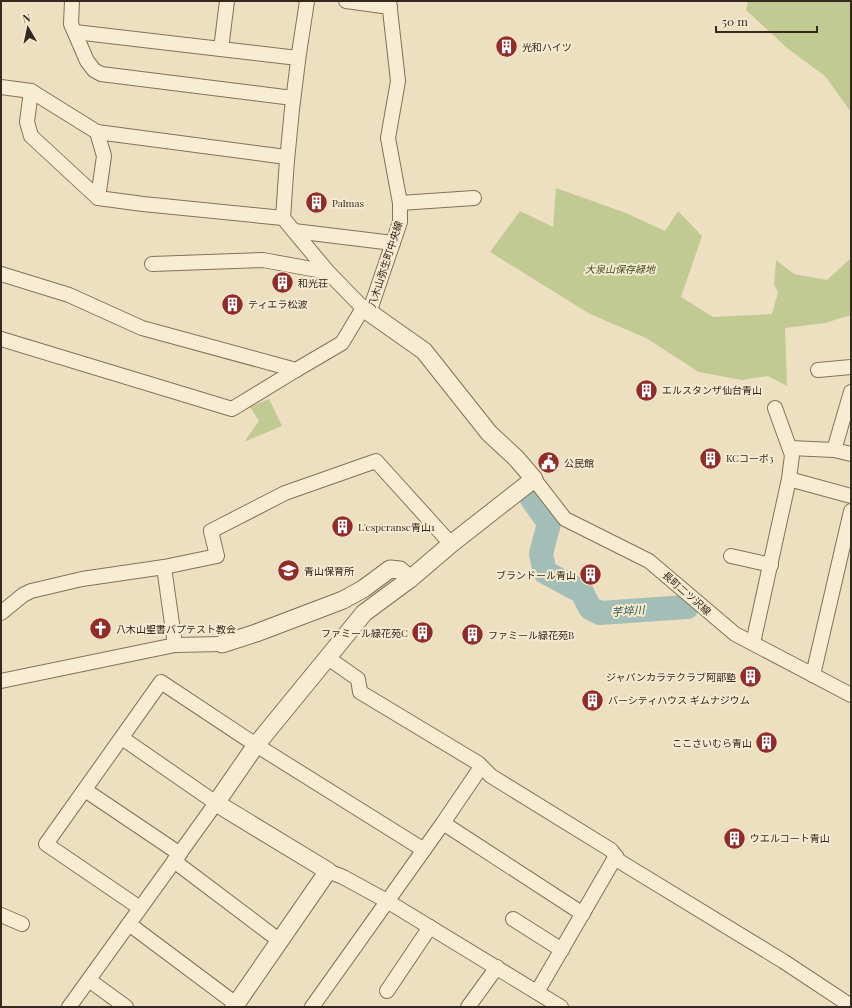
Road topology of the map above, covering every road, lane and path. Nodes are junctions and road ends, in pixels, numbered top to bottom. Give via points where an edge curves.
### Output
1 (72, 1) edge
2 (227, 1) edge
3 (307, 1) edge
4 (346, 1) edge
5 (390, 4) edge
6 (74, 32) junction
7 (221, 49) junction
8 (298, 58) junction
9 (1, 87) edge
10 (31, 92) junction
11 (293, 98) junction
12 (97, 132) junction
13 (286, 157) junction
14 (98, 198) junction
15 (474, 198) dead end
16 (400, 203) junction
17 (283, 218) junction
18 (294, 231) junction
19 (393, 242) junction
20 (152, 264) dead end
21 (328, 272) junction
22 (1, 274) edge
23 (366, 311) junction
24 (1, 340) edge
25 (851, 367) edge
26 (296, 370) junction
27 (818, 370) dead end
28 (851, 392) edge
29 (775, 408) dead end
30 (790, 448) junction
31 (834, 450) junction
32 (851, 454) edge
33 (534, 479) junction
34 (789, 479) junction
35 (851, 496) edge
36 (851, 511) edge
37 (450, 544) junction
38 (731, 556) dead end
39 (771, 565) junction
40 (164, 567) junction
41 (410, 579) junction
42 (1, 613) edge
43 (753, 643) junction
44 (222, 644) joint
45 (175, 645) junction
46 (328, 658) junction
47 (813, 675) junction
48 (1, 681) edge
49 (851, 695) edge
50 (122, 738) junction
51 (256, 745) junction
52 (482, 767) junction
53 (85, 790) junction
54 (216, 803) junction
55 (443, 823) junction
56 (424, 850) junction
57 (616, 856) junction
58 (177, 857) junction
59 (328, 871) junction
60 (387, 901) junction
61 (140, 908) junction
62 (583, 914) junction
63 (1, 915) edge
64 (513, 919) dead end
65 (22, 924) dead end
66 (129, 924) junction
67 (430, 927) junction
68 (280, 941) junction
69 (562, 950) junction
70 (497, 967) junction
71 (89, 980) junction
72 (387, 992) dead end
73 (537, 992) junction
74 (235, 1005) edge
75 (851, 1006) edge
76 (69, 1007) edge
77 (126, 1007) edge
78 (312, 1007) edge
79 (468, 1007) edge
80 (561, 1007) edge

1 - 6 street via 71,24
2 - 7 street
3 - 8 street
4 - 5 street
5 - 16 street, 八木山弥生町中央線 via 398,81 388,138
6 - 7 street
6 - 11 street via 86,61 101,74
7 - 8 street
8 - 11 street
9 - 10 street
10 - 12 street
10 - 14 street via 27,122 31,136
11 - 13 street
12 - 13 street
12 - 14 street via 104,156
13 - 17 street
14 - 17 street
15 - 16 street
16 - 19 street, 八木山弥生町中央線 via 400,222
17 - 18 street
18 - 19 street
18 - 21 street
19 - 23 street, 八木山弥生町中央線
20 - 21 street via 263,260
21 - 23 street
22 - 26 street via 69,295 142,328
23 - 26 street, 八木山弥生町中央線 via 342,344
23 - 33 street via 424,351 489,433
24 - 26 street, 八木山弥生町中央線 via 232,409
25 - 27 street
28 - 31 street
29 - 30 street
30 - 31 street
30 - 34 street via 792,455
31 - 32 street
33 - 37 street
33 - 43 street, 長町二ツ沢線 via 565,519 649,561 735,634
34 - 35 street
34 - 39 street
36 - 47 street
37 - 40 street via 376,461 285,493 211,531 217,556
37 - 41 street
38 - 39 street
39 - 43 street
40 - 42 street via 82,579 31,591
40 - 45 street
41 - 44 street via 400,570 390,569 363,590 343,600
41 - 46 street via 364,613
43 - 47 street, 長町二ツ沢線
44 - 45 street
45 - 48 street
46 - 51 street
46 - 52 street via 358,679 360,692
47 - 49 street, 長町二ツ沢線
50 - 51 street via 161,682
50 - 53 street
50 - 54 street
51 - 54 street
51 - 56 street
52 - 55 street
52 - 57 street via 490,776 611,850
53 - 58 street
53 - 61 street via 46,844
54 - 58 street
54 - 59 street
55 - 56 street
55 - 62 street
56 - 60 street
57 - 62 street
57 - 75 street via 619,861
58 - 61 street
58 - 68 street
59 - 60 street
59 - 68 street
60 - 67 street
60 - 78 street
61 - 66 street
62 - 69 street
63 - 65 street
64 - 69 street
66 - 71 street
66 - 74 street
67 - 70 street
67 - 72 street
68 - 74 street
69 - 73 street
70 - 73 street
70 - 79 street
71 - 76 street
71 - 77 street
73 - 80 street

